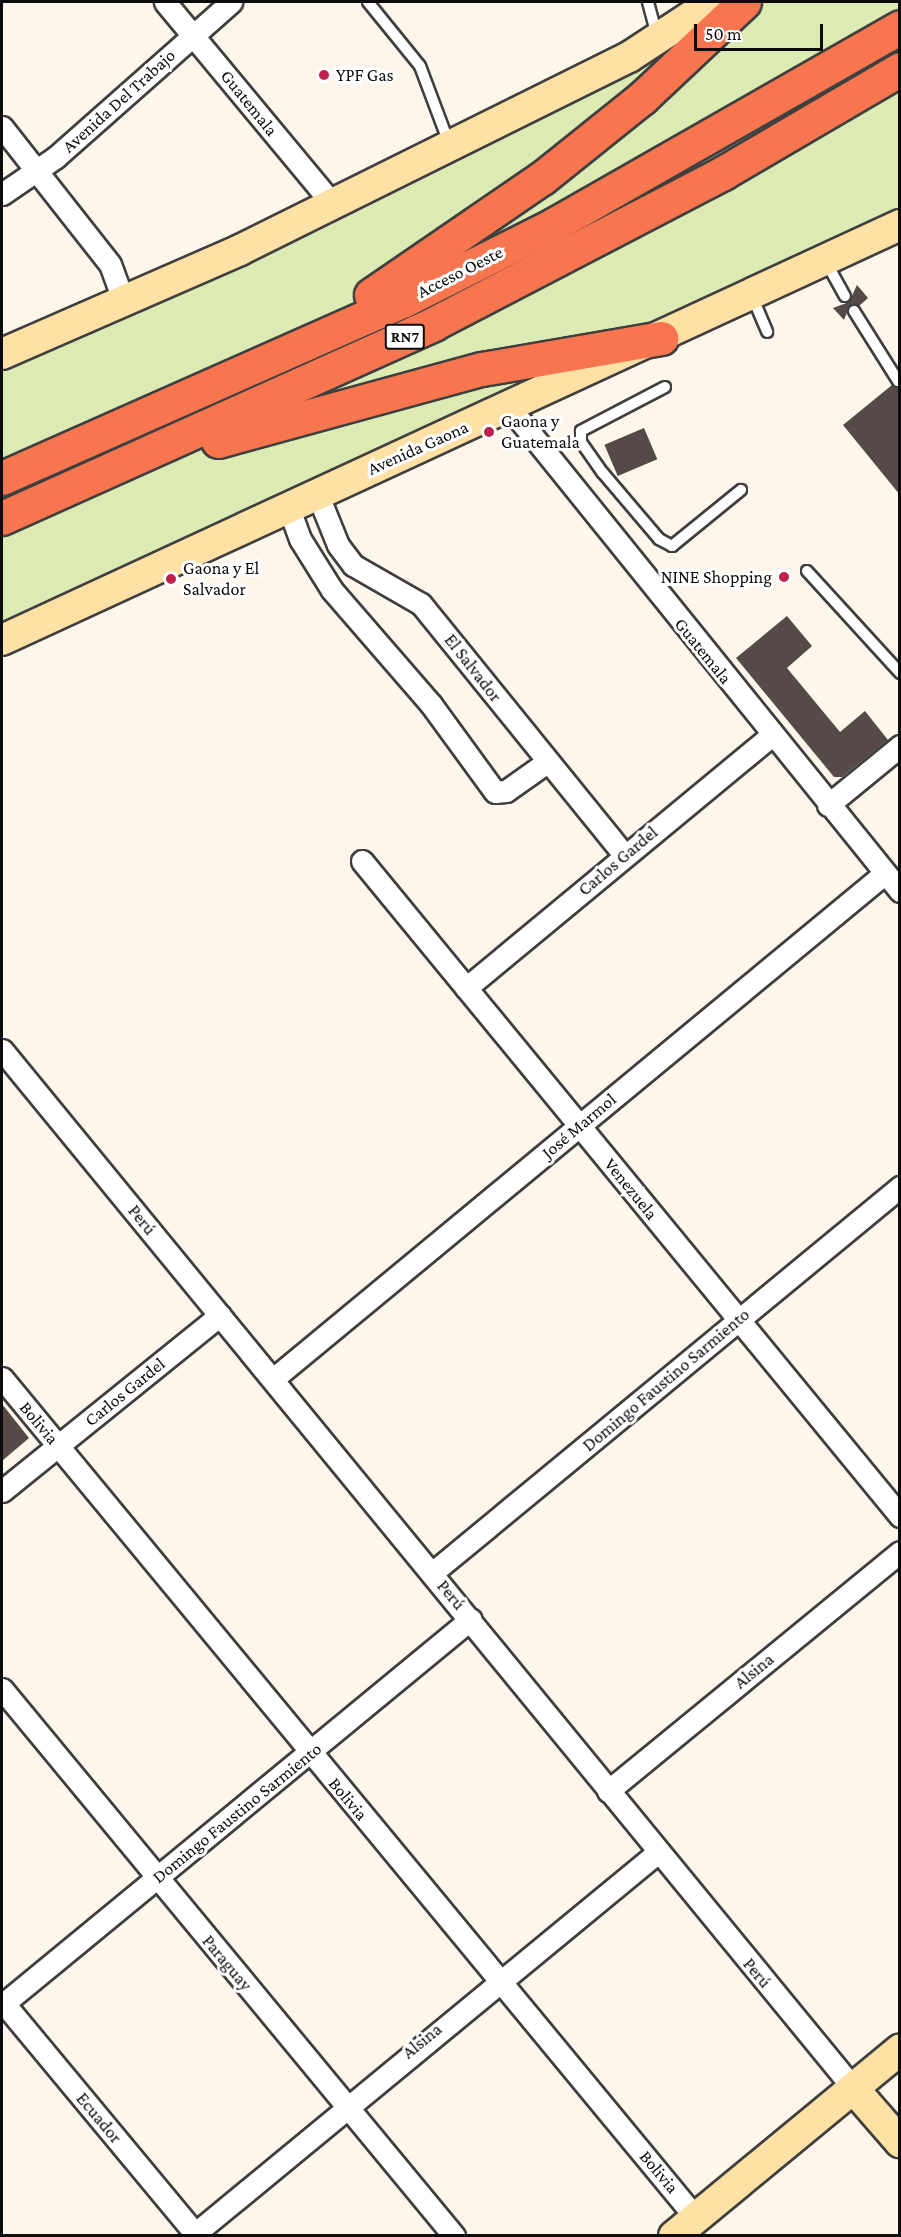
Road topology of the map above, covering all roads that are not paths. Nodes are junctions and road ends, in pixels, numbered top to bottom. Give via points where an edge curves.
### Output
1 (165, 2) edge
2 (231, 2) edge
3 (368, 2) edge
4 (648, 2) edge
5 (713, 2) edge
6 (744, 2) edge
7 (900, 27) edge
8 (193, 34) junction
9 (658, 38) junction
10 (900, 69) edge
11 (2, 127) edge
12 (450, 143) junction
13 (37, 169) junction
14 (2, 194) edge
15 (333, 204) junction
16 (900, 225) edge
17 (826, 262) junction
18 (752, 296) junction
19 (845, 296) dead end
20 (123, 300) junction
21 (854, 311) dead end
22 (767, 332) dead end
23 (661, 338) junction
24 (2, 354) edge
25 (245, 372) junction
26 (898, 381) dead end
27 (665, 387) dead end
28 (510, 408) junction
29 (2, 478) edge
30 (80, 485) junction
31 (741, 490) dead end
32 (317, 493) junction
33 (288, 506) junction
34 (2, 518) edge
35 (807, 571) dead end
36 (2, 640) edge
37 (900, 673) edge
38 (771, 736) junction
39 (900, 746) edge
40 (547, 762) junction
41 (828, 805) junction
42 (624, 855) junction
43 (362, 861) dead end
44 (885, 873) junction
45 (900, 891) edge
46 (466, 988) junction
47 (3, 1054) edge
48 (579, 1126) junction
49 (900, 1187) edge
50 (220, 1315) junction
51 (739, 1320) junction
52 (2, 1378) edge
53 (273, 1379) junction
54 (58, 1446) junction
55 (2, 1491) edge
56 (900, 1516) edge
57 (900, 1552) edge
58 (432, 1573) junction
59 (471, 1619) junction
60 (2, 1689) edge
61 (311, 1755) junction
62 (608, 1791) junction
63 (657, 1852) junction
64 (156, 1878) junction
65 (499, 1979) junction
66 (2, 2003) edge
67 (900, 2050) edge
68 (853, 2088) junction
69 (345, 2104) junction
70 (900, 2142) edge
71 (685, 2227) edge
72 (194, 2235) edge
73 (454, 2235) edge

1 - 8 street, Guatemala
2 - 8 street, Avenida Del Trabajo
3 - 12 lane via 420,66
4 - 9 lane
5 - 9 street
6 - 25 highway via 642,98 542,178 437,255
7 - 25 highway, Acceso Oeste / RN7 via 555,224
8 - 13 street, Avenida Del Trabajo
8 - 15 street, Guatemala
9 - 12 street
10 - 30 highway, Acceso Oeste / RN7 via 723,173 433,324
11 - 13 street
12 - 15 street
13 - 14 street, Avenida Del Trabajo
13 - 20 street via 110,264
15 - 20 street
16 - 17 street, Avenida Gaona
17 - 18 street, Avenida Gaona
17 - 19 lane
18 - 22 lane
18 - 23 street, Avenida Gaona
20 - 24 street
21 - 26 lane
23 - 28 street, Avenida Gaona
23 - 30 highway via 482,369 348,402
25 - 29 highway, Acceso Oeste / RN7
27 - 31 lane via 581,431 581,442 603,473 659,539 672,546
28 - 32 street, Avenida Gaona
28 - 38 street, Guatemala
30 - 34 highway, Acceso Oeste / RN7
32 - 33 street, Avenida Gaona
32 - 40 street, El Salvador via 338,545 353,565 421,604
33 - 36 street, Avenida Gaona
33 - 40 street via 300,539 332,590 430,703 495,792 506,791
35 - 37 lane
38 - 41 street, Guatemala
38 - 42 street, Carlos Gardel
39 - 41 street
40 - 42 street, El Salvador
41 - 44 street, Guatemala
42 - 46 street, Carlos Gardel
43 - 46 street, Venezuela
44 - 45 street, Guatemala
44 - 48 street, José Marmol
46 - 48 street, Venezuela
47 - 50 street, Perú
48 - 51 street, Venezuela
48 - 53 street, José Marmol
49 - 51 street, Domingo Faustino Sarmiento
50 - 53 street, Perú
50 - 54 street, Carlos Gardel
51 - 56 street, Venezuela
51 - 58 street, Domingo Faustino Sarmiento
52 - 54 street, Bolivia
53 - 58 street, Perú
54 - 55 street, Carlos Gardel
54 - 61 street, Bolivia
57 - 62 street, Alsina
58 - 59 street, Perú
59 - 61 street, Domingo Faustino Sarmiento
59 - 62 street, Perú
60 - 64 street, Paraguay
61 - 64 street, Domingo Faustino Sarmiento
61 - 65 street, Bolivia
62 - 63 street, Perú
63 - 65 street, Alsina
63 - 68 street, Perú
64 - 66 street, Domingo Faustino Sarmiento
64 - 69 street, Paraguay
65 - 69 street, Alsina
65 - 71 street, Bolivia
66 - 72 street, Ecuador
67 - 68 street
68 - 70 street, Perú
68 - 71 street
69 - 72 street, Alsina
69 - 73 street, Paraguay

